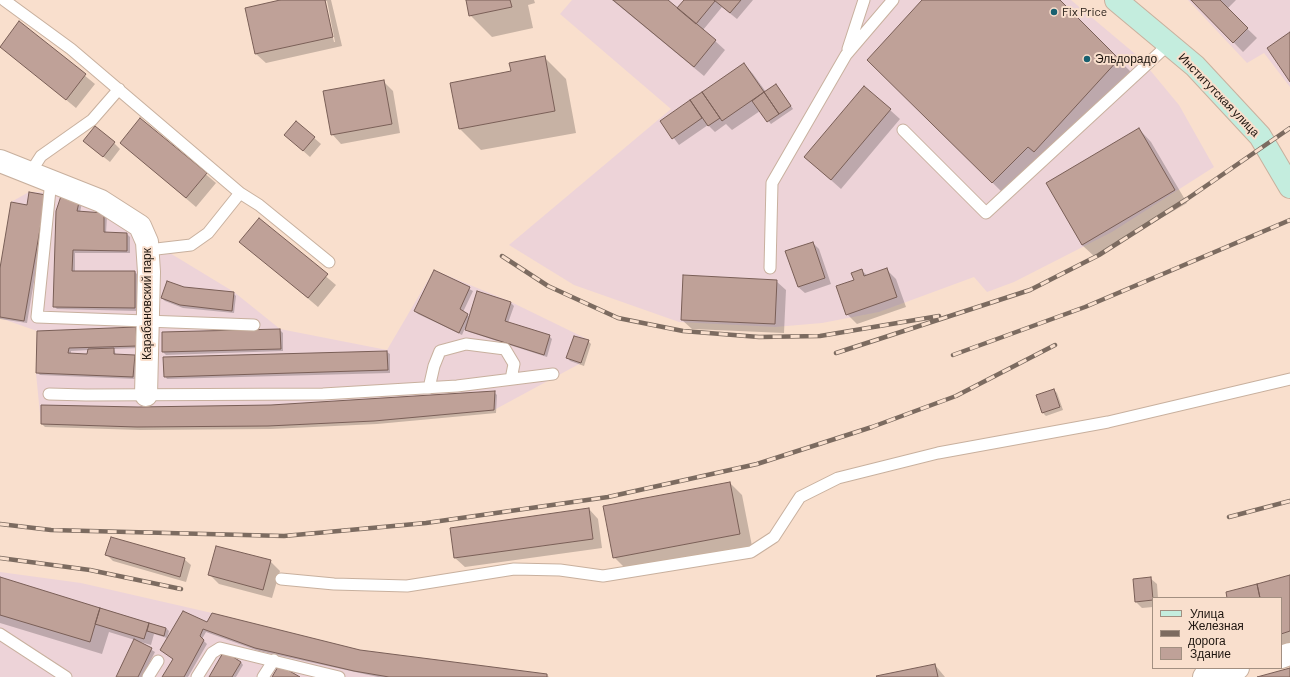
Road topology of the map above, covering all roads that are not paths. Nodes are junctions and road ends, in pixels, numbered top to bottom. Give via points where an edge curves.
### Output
1 (4, 0) edge
2 (864, 0) edge
3 (893, 0) edge
4 (1116, 0) edge
5 (1169, 44) junction
6 (846, 55) junction
7 (119, 89) junction
8 (903, 130) dead end
9 (0, 161) edge
10 (30, 173) junction
11 (51, 180) junction
12 (1290, 187) edge
13 (240, 192) junction
14 (148, 250) junction
15 (329, 262) dead end
16 (770, 268) dead end
17 (148, 320) junction
18 (254, 325) dead end
19 (553, 374) dead end
20 (511, 379) junction
21 (1290, 379) edge
22 (429, 388) junction
23 (48, 394) dead end
24 (146, 395) junction
25 (281, 580) dead end
26 (0, 634) edge
27 (274, 660) junction
28 (158, 661) dead end
29 (1234, 669) edge
30 (333, 676) edge
31 (66, 677) edge
32 (148, 677) edge
33 (197, 677) edge
34 (264, 677) edge
35 (1204, 677) edge

1 - 7 lane via 71,49
2 - 6 lane
3 - 6 lane
4 - 5 street, Институтская улица
5 - 8 lane via 986,213
5 - 12 street, Институтская улица via 1195,66 1260,136
6 - 16 lane via 772,183
7 - 10 lane via 92,120 41,156
7 - 13 lane
9 - 10 street, Карабановский парк
10 - 11 street, Карабановский парк
11 - 14 street, Карабановский парк via 101,201 140,226
11 - 17 lane via 37,316
13 - 14 lane via 208,233 191,245
13 - 15 lane
14 - 17 street, Карабановский парк
17 - 18 lane
17 - 24 street, Карабановский парк
19 - 20 lane
20 - 22 lane
20 - 22 lane via 514,364 505,349 466,344 440,352
21 - 25 lane via 1108,422 938,453 838,478 800,497 774,537 751,552 603,576 560,570 514,569 407,586
22 - 24 lane via 323,394
23 - 24 lane
26 - 31 lane
27 - 30 lane
27 - 33 lane via 220,648 212,653
27 - 34 lane
28 - 32 lane
29 - 35 street

